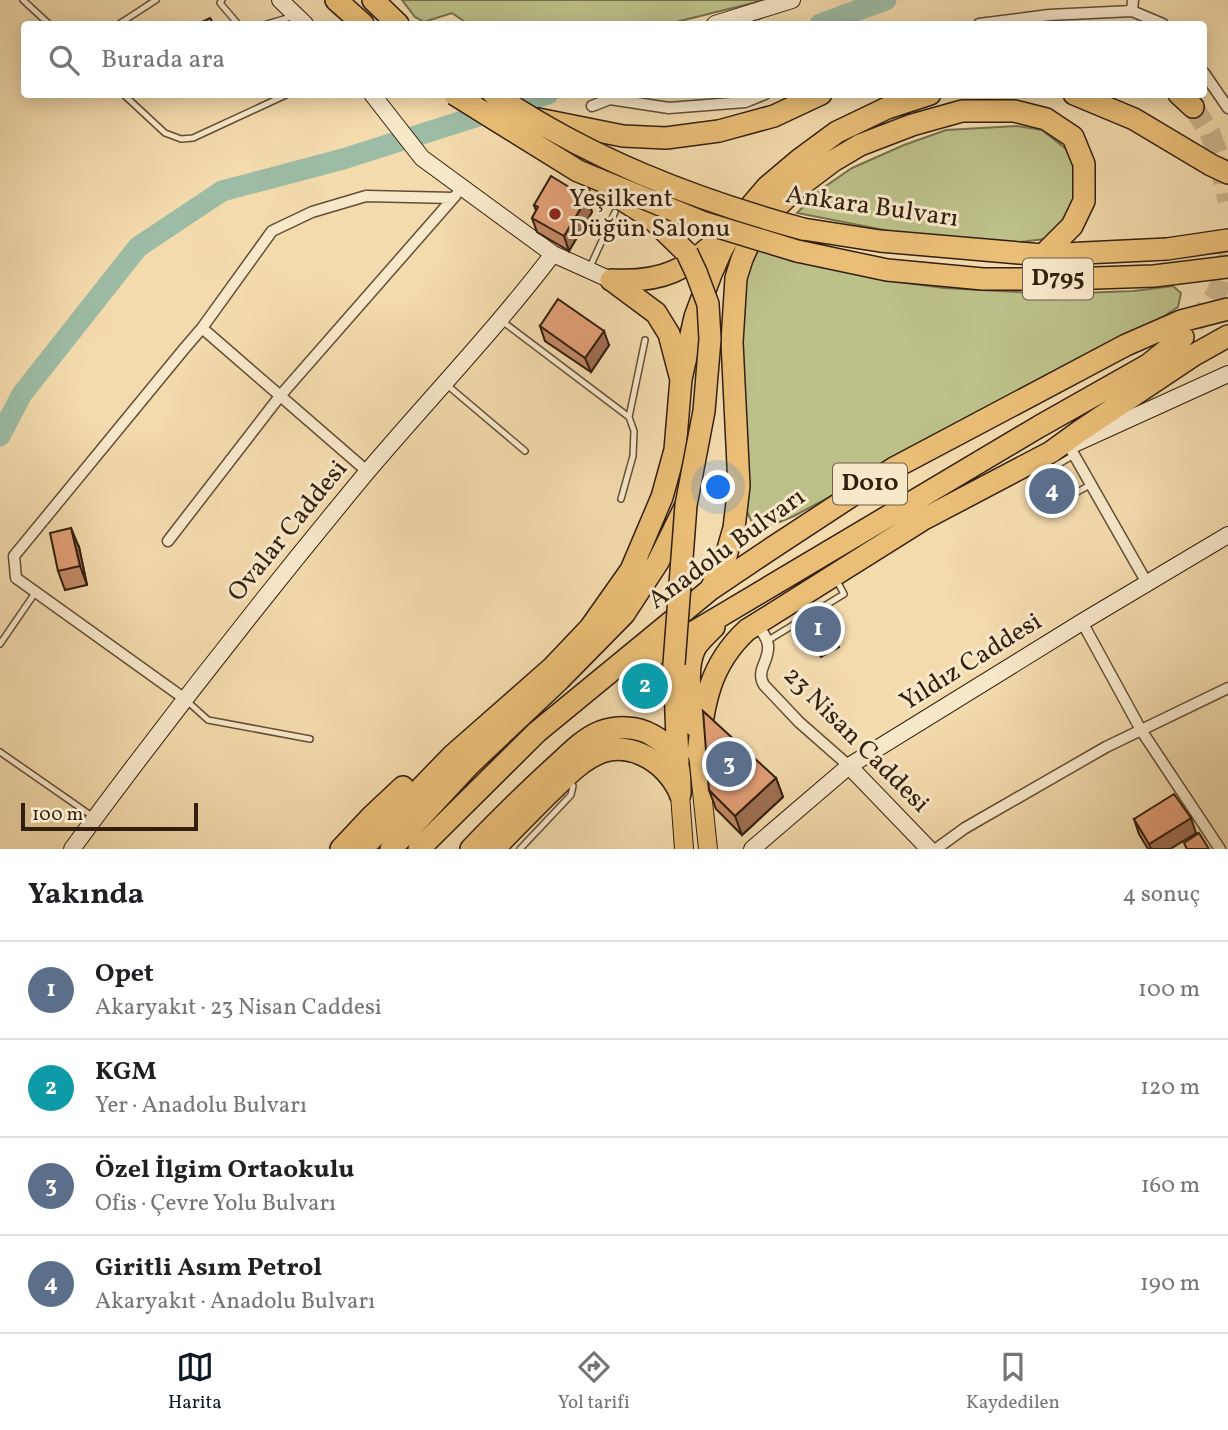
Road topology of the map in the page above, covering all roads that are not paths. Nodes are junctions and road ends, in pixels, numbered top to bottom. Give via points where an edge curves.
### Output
1 (23, 0) edge
2 (156, 0) edge
3 (222, 0) edge
4 (280, 0) edge
5 (336, 0) edge
6 (792, 0) edge
7 (374, 1) edge
8 (1133, 6) edge
9 (300, 20) edge
10 (46, 21) edge
11 (124, 21) edge
12 (235, 21) edge
13 (360, 21) edge
14 (395, 21) edge
15 (725, 21) edge
16 (1002, 21) edge
17 (1158, 21) edge
18 (1207, 79) edge
19 (128, 98) edge
20 (279, 98) edge
21 (374, 98) edge
22 (460, 98) edge
23 (500, 98) edge
24 (755, 98) edge
25 (812, 98) edge
26 (918, 98) edge
27 (1084, 98) edge
28 (592, 106) dead end
29 (1228, 108) edge
30 (534, 119) junction
31 (578, 171) junction
32 (1228, 173) edge
33 (457, 193) junction
34 (615, 212) dead end
35 (743, 215) junction
36 (1228, 240) edge
37 (553, 254) junction
38 (1043, 255) junction
39 (1228, 267) edge
40 (589, 270) junction
41 (611, 280) junction
42 (1228, 309) edge
43 (499, 319) junction
44 (202, 328) junction
45 (1228, 336) edge
46 (1184, 337) tunnel mouth
47 (645, 341) dead end
48 (1228, 374) edge
49 (681, 379) junction
50 (444, 383) junction
51 (281, 396) junction
52 (629, 417) junction
53 (1069, 448) junction
54 (525, 452) dead end
55 (368, 472) junction
56 (1090, 485) junction
57 (621, 499) dead end
58 (686, 505) junction
59 (1228, 535) edge
60 (168, 541) dead end
61 (799, 569) junction
62 (1147, 583) junction
63 (711, 589) junction
64 (35, 593) junction
65 (1082, 622) junction
66 (762, 632) junction
67 (0, 644) edge
68 (1228, 688) edge
69 (185, 699) junction
70 (550, 722) junction
71 (1140, 730) junction
72 (310, 739) dead end
73 (0, 752) edge
74 (698, 753) junction
75 (452, 756) junction
76 (678, 762) junction
77 (849, 766) junction
78 (680, 794) junction
79 (95, 818) junction
80 (523, 832) junction
81 (72, 849) edge
82 (341, 849) edge
83 (362, 849) edge
84 (391, 849) edge
85 (419, 849) edge
86 (471, 849) edge
87 (494, 849) edge
88 (520, 849) edge
89 (684, 849) edge
90 (708, 849) edge
91 (752, 849) edge
92 (929, 849) edge
93 (936, 849) edge
94 (1220, 849) edge

1 - 10 lane
2 - 11 lane
3 - 12 lane
4 - 9 street
5 - 13 highway
6 - 15 street
7 - 14 highway
8 - 16 street
8 - 17 street
18 - 29 street
19 - 20 lane via 165,134 181,139 193,138
21 - 33 street
22 - 31 highway, Ankara Bulvarı, bridge
23 - 30 highway, Ankara Bulvarı, bridge
24 - 28 street via 669,108 610,99
25 - 30 highway via 774,116 719,131 666,138
26 - 35 highway via 837,132 767,187
27 - 32 highway via 1134,119
30 - 38 highway, Ankara Bulvarı, bridge via 628,169 695,196 803,229 880,241
31 - 39 highway, Ankara Bulvarı / D795, bridge via 702,222 797,251 887,270 984,279 1067,279
31 - 58 highway, bridge via 650,217 673,238 687,253 708,304 704,411
33 - 37 street
33 - 44 street via 366,196 312,212 272,231
33 - 51 street
34 - 40 lane
35 - 41 highway via 705,253 682,268 654,278
35 - 49 highway via 710,274
36 - 38 highway, Ankara Bulvarı / D795 via 1167,249
37 - 40 street
37 - 43 street, Ovalar Caddesi
38 - 63 highway via 1072,226 1084,201 1084,164 1073,137 1046,119 1014,111 962,111 860,145 806,181 771,212 750,241 736,278 732,342 739,486 731,540
40 - 41 street
41 - 49 highway via 656,313 669,334
42 - 63 highway, Anadolu Bulvarı / D010 via 1181,321 1126,345 894,468
43 - 50 street, Ovalar Caddesi
43 - 52 lane
44 - 51 street
44 - 64 street via 14,556 16,578
45 - 53 highway via 1194,355
46 - 61 highway via 1148,365
47 - 52 lane
48 - 53 street
49 - 75 highway via 675,450 662,497 631,570 590,628 552,668
50 - 54 lane
50 - 55 street, Ovalar Caddesi
51 - 55 street
51 - 60 street
52 - 57 lane via 634,431 633,456
53 - 56 street
53 - 56 lane via 1050,469 1068,497
53 - 66 highway via 1051,452 922,520 833,575
55 - 69 street, Ovalar Caddesi
56 - 62 street
58 - 76 highway, bridge via 674,664
58 - 84 highway, Anadolu Bulvarı via 658,562 624,614 469,765
59 - 62 street, Yıldız Caddesi
61 - 70 highway
61 - 74 highway via 713,627 695,648 689,681
62 - 65 street, Yıldız Caddesi
63 - 70 highway, Anadolu Bulvarı / D010
64 - 67 lane
64 - 69 street
65 - 71 street
65 - 77 street, Yıldız Caddesi
66 - 74 highway via 732,643 716,670 703,713
66 - 77 street, 23 Nisan Caddesi via 769,646 760,678 764,685
68 - 71 street
69 - 72 lane via 208,720
69 - 79 street, Ovalar Caddesi
70 - 85 highway, Anadolu Bulvarı / D010
71 - 93 street via 965,828
71 - 94 street
73 - 79 lane
74 - 90 main road
75 - 82 highway via 406,785
75 - 83 highway
76 - 78 highway
76 - 86 highway via 670,747 642,730 597,733 516,802
77 - 91 street, Yıldız Caddesi
77 - 92 street, 23 Nisan Caddesi
78 - 80 highway via 674,779 650,758 634,750 601,752 566,776
78 - 89 main road
79 - 81 street, Ovalar Caddesi
80 - 87 highway
80 - 88 lane

